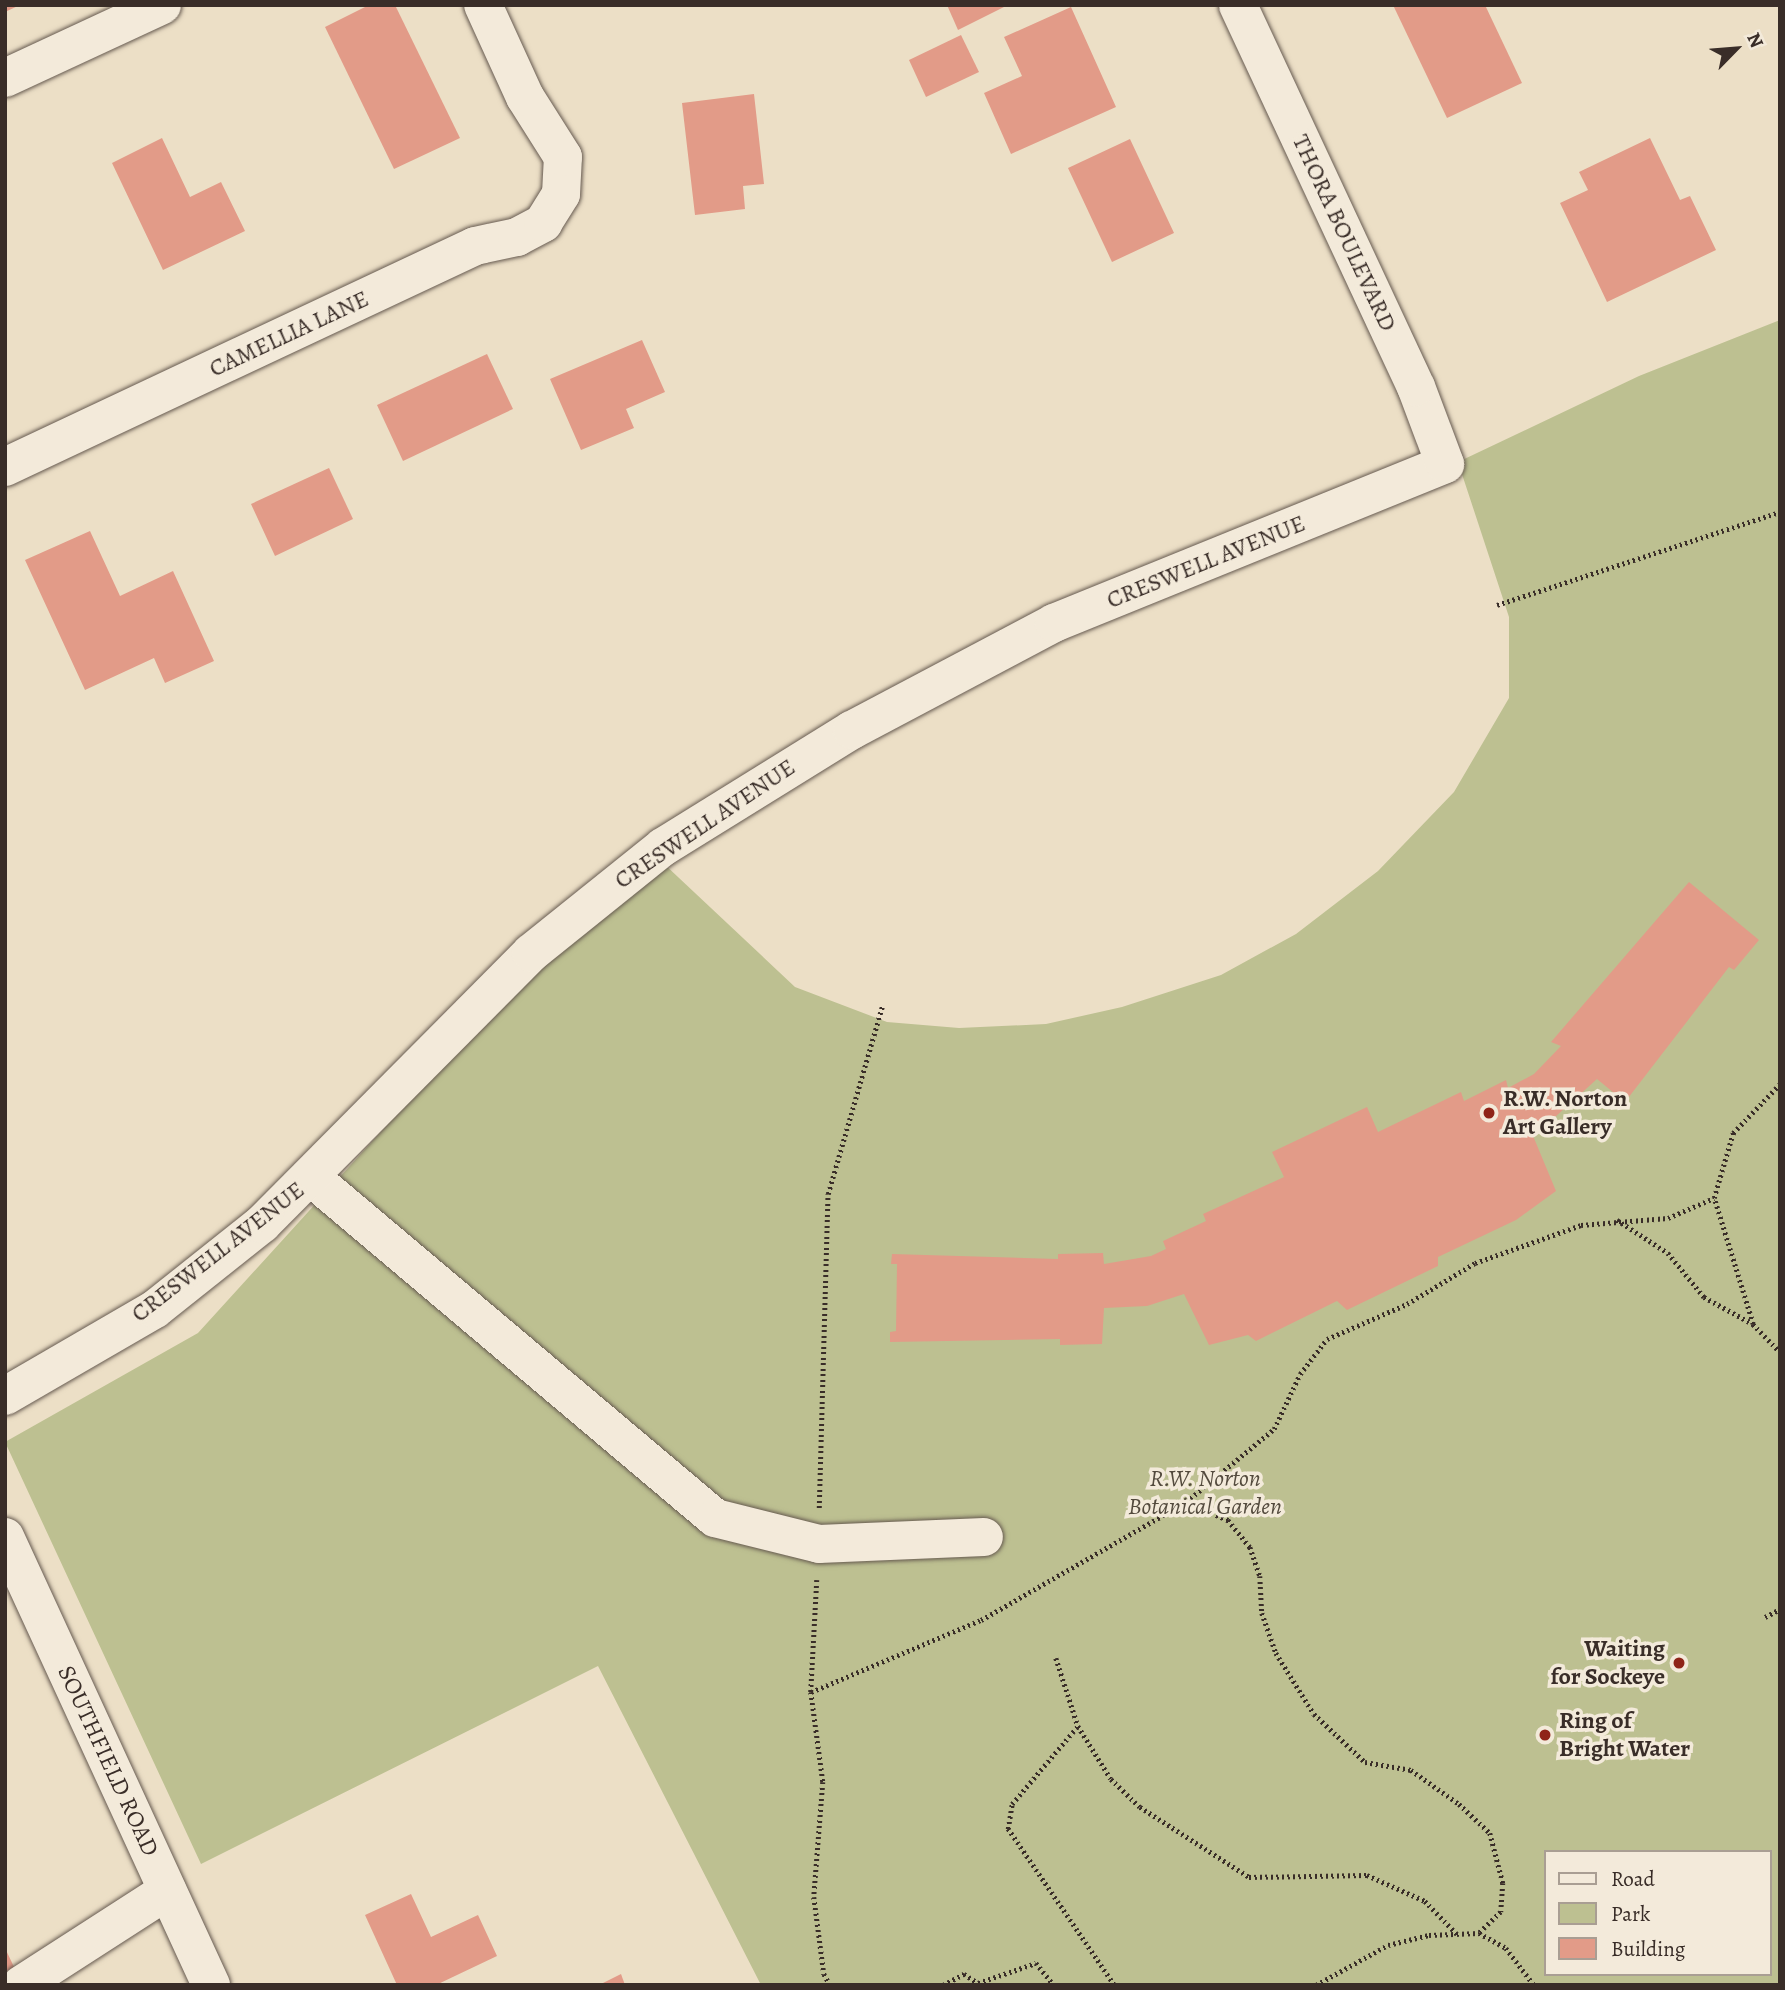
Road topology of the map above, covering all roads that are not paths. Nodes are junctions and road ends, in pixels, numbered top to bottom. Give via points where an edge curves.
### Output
1 (162, 5) edge
2 (483, 5) edge
3 (1238, 5) edge
4 (5, 78) edge
5 (1445, 464) joint
6 (5, 467) edge
7 (312, 1178) junction
8 (5, 1396) edge
9 (984, 1536) dead end
10 (5, 1537) edge
11 (167, 1891) junction
12 (21, 1985) edge
13 (211, 1985) edge

1 - 4 street
2 - 6 street, CAMELLIA LANE via 525,97 563,157 561,194 543,223 517,237 475,246
3 - 5 street, THORA BOULEVARD via 1416,387
5 - 7 street, CRESWELL AVENUE via 1054,624 908,699 752,789 663,847 531,953 419,1062
7 - 8 street, CRESWELL AVENUE via 262,1224 155,1308
7 - 9 street via 715,1518 818,1544
10 - 11 street, SOUTHFIELD ROAD
11 - 12 street
11 - 13 street, SOUTHFIELD ROAD

